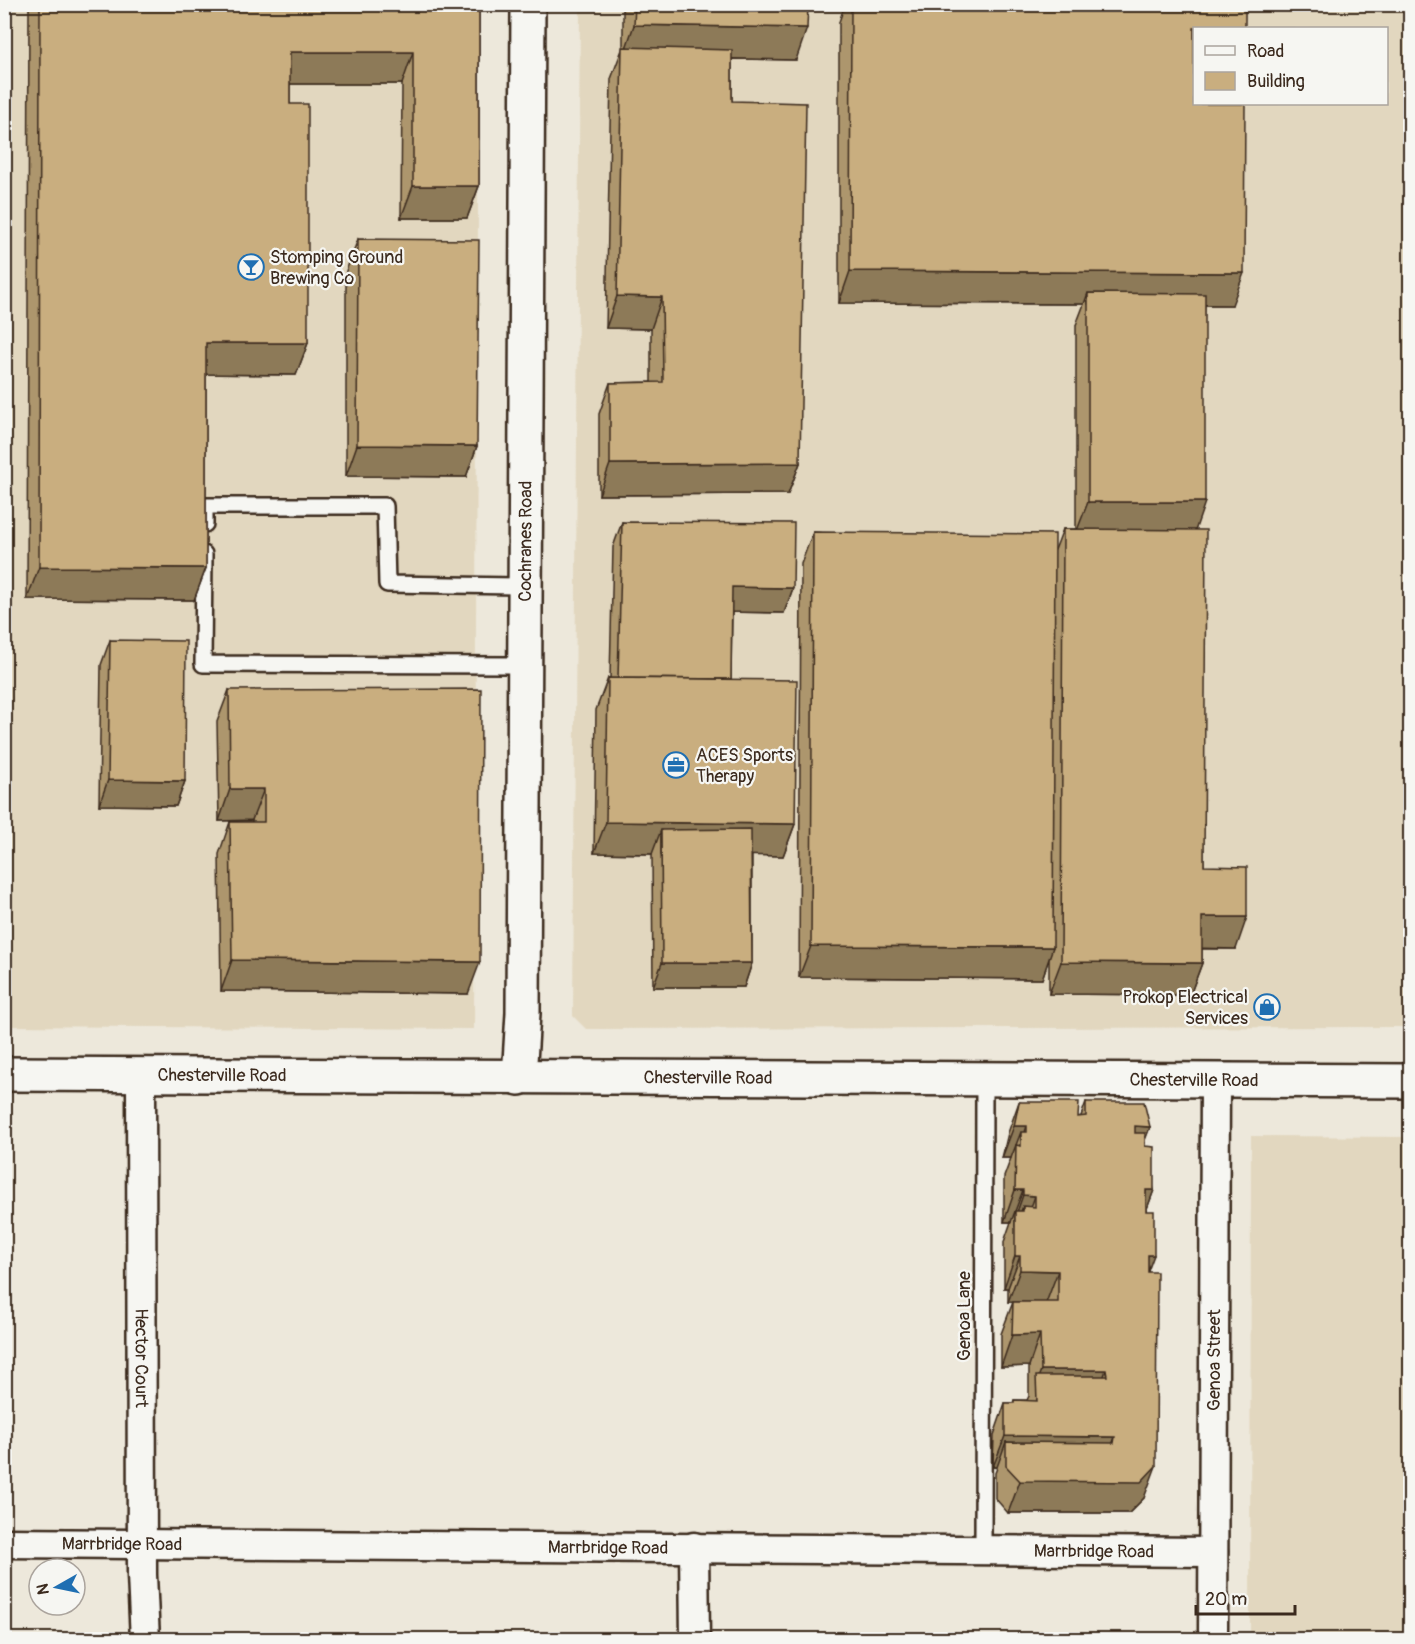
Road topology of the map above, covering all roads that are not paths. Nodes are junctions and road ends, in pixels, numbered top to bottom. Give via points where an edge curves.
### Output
1 (528, 4) edge
2 (525, 586) junction
3 (526, 665) junction
4 (4, 1074) edge
5 (141, 1076) junction
6 (519, 1078) junction
7 (984, 1080) junction
8 (1215, 1081) junction
9 (1410, 1081) edge
10 (142, 1542) junction
11 (4, 1543) edge
12 (694, 1546) junction
13 (982, 1552) junction
14 (1213, 1552) junction
15 (145, 1640) edge
16 (695, 1640) edge
17 (1213, 1640) edge

1 - 2 main road, Cochranes Road
2 - 3 main road, Cochranes Road
2 - 3 lane via 387,584 385,506 205,506 203,664
3 - 6 main road, Cochranes Road
4 - 5 main road, Chesterville Road
5 - 6 main road, Chesterville Road
5 - 10 street, Hector Court
6 - 7 main road, Chesterville Road
7 - 8 main road, Chesterville Road
7 - 13 lane, Genoa Lane
8 - 9 main road, Chesterville Road
8 - 14 street, Genoa Street
10 - 11 street, Marrbridge Road
10 - 12 street, Marrbridge Road
10 - 15 street, Hector Court
12 - 13 street, Marrbridge Road
12 - 16 street
13 - 14 street, Marrbridge Road
14 - 17 street, Genoa Street

